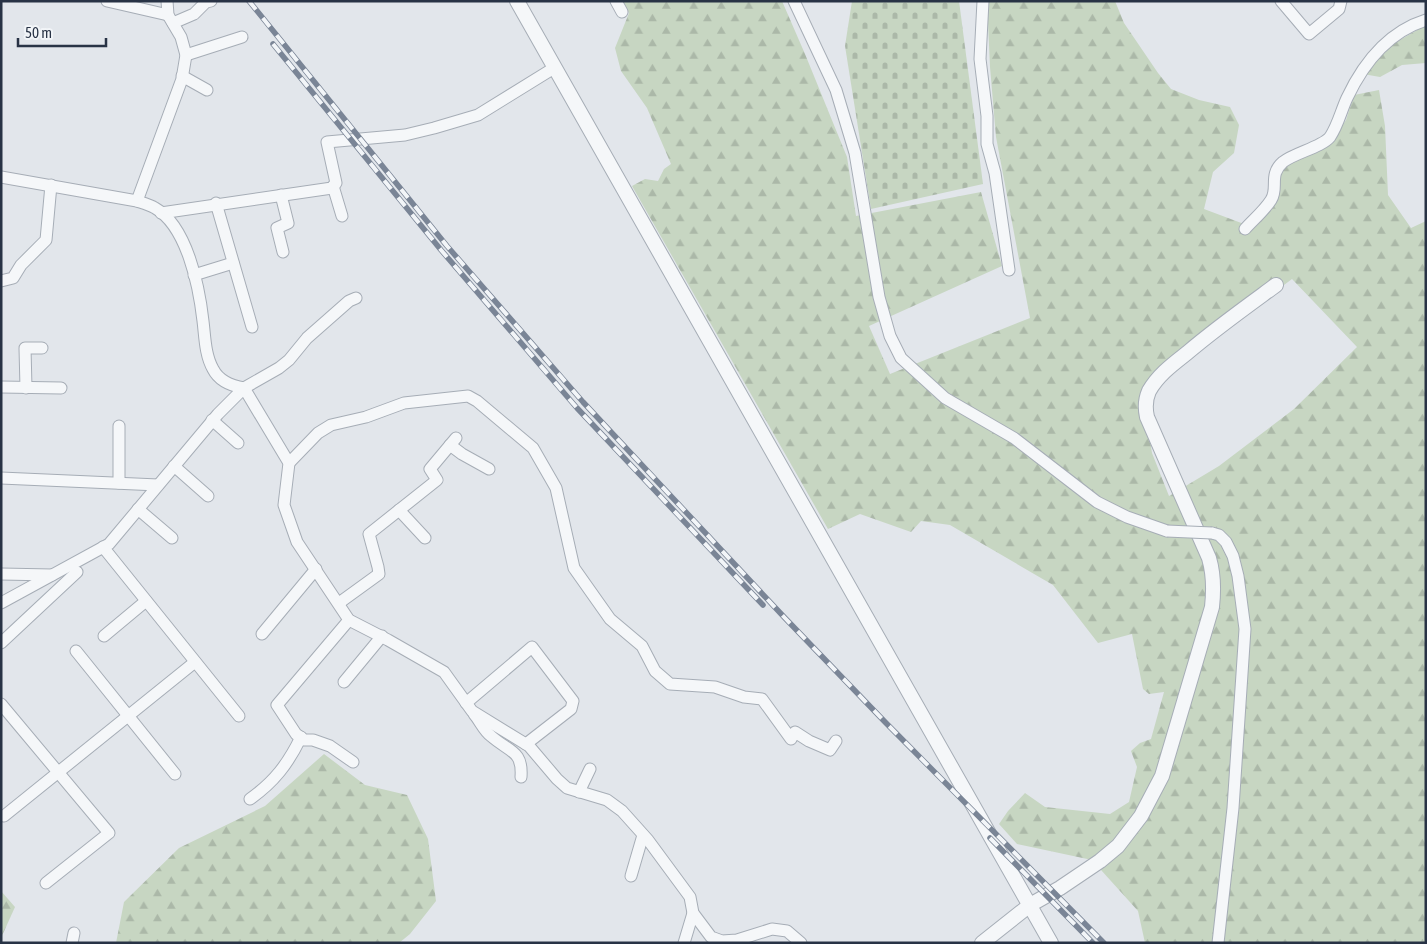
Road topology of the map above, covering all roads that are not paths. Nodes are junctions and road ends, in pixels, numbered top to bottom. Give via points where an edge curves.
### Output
1 (107, 1) edge
2 (167, 1) edge
3 (211, 1) edge
4 (616, 1) edge
5 (794, 1) edge
6 (983, 1) edge
7 (1282, 1) edge
8 (1341, 1) edge
9 (518, 2) edge
10 (622, 12) dead end
11 (171, 19) junction
12 (1426, 20) edge
13 (242, 38) dead end
14 (186, 55) junction
15 (554, 68) junction
16 (182, 76) junction
17 (207, 90) dead end
18 (1, 177) edge
19 (51, 184) junction
20 (333, 186) junction
21 (281, 195) junction
22 (137, 201) junction
23 (216, 203) junction
24 (161, 212) junction
25 (342, 216) dead end
26 (1245, 229) dead end
27 (283, 252) dead end
28 (233, 263) junction
29 (1009, 270) dead end
30 (194, 275) junction
31 (1, 281) edge
32 (1276, 285) dead end
33 (356, 298) dead end
34 (252, 327) dead end
35 (42, 348) dead end
36 (1, 387) edge
37 (26, 388) junction
38 (61, 388) dead end
39 (244, 388) junction
40 (212, 420) junction
41 (119, 426) dead end
42 (238, 443) dead end
43 (289, 462) junction
44 (174, 466) junction
45 (489, 469) dead end
46 (1, 478) edge
47 (119, 483) junction
48 (158, 484) junction
49 (208, 496) dead end
50 (138, 509) junction
51 (399, 510) junction
52 (172, 538) dead end
53 (425, 538) dead end
54 (103, 547) junction
55 (316, 569) junction
56 (78, 570) junction
57 (1, 574) edge
58 (54, 575) junction
59 (146, 601) junction
60 (1, 603) edge
61 (339, 603) junction
62 (349, 620) junction
63 (262, 634) dead end
64 (104, 636) dead end
65 (382, 636) junction
66 (1, 643) edge
67 (76, 651) dead end
68 (195, 662) junction
69 (344, 682) dead end
70 (1, 704) edge
71 (469, 707) junction
72 (128, 716) junction
73 (239, 716) dead end
74 (300, 737) junction
75 (836, 741) dead end
76 (526, 744) junction
77 (353, 762) dead end
78 (590, 769) dead end
79 (58, 773) junction
80 (175, 774) dead end
81 (521, 778) dead end
82 (579, 792) junction
83 (250, 799) dead end
84 (4, 816) dead end
85 (644, 835) junction
86 (631, 876) dead end
87 (46, 884) dead end
88 (1030, 905) junction
89 (693, 913) junction
90 (684, 943) edge
91 (801, 943) edge
92 (982, 943) edge
93 (1051, 943) edge
94 (1218, 943) edge

1 - 11 street
2 - 11 street
3 - 11 street via 194,14
4 - 10 street
5 - 94 street, bridge via 836,90 855,153 879,297 890,336 901,358 945,398 1014,438 1097,502 1167,531 1219,535 1233,556 1245,628 1233,808
6 - 29 street via 980,59 987,144
7 - 8 street via 1309,34 1339,9
9 - 15 street
11 - 14 street
12 - 26 street via 1391,38 1365,64 1328,140 1284,161 1275,170 1272,199
13 - 14 street
14 - 16 street
15 - 20 street via 478,115 404,135 327,142 336,182
15 - 88 street
16 - 17 street
16 - 22 street
18 - 19 street
19 - 22 street
19 - 31 street via 46,240 13,278
20 - 21 street
20 - 25 street
21 - 23 street
21 - 27 street via 288,223 277,228
22 - 24 street
23 - 24 street
23 - 28 street
24 - 30 street via 177,229
28 - 30 street
28 - 34 street
30 - 39 street via 208,359 214,372 230,386
32 - 88 street via 1169,367 1149,392 1147,417 1213,571 1212,607 1162,776 1141,816 1118,846 1100,861
33 - 39 street via 307,338 289,360
35 - 37 street via 20,347
36 - 37 street
37 - 38 street
39 - 40 street
39 - 43 street
40 - 42 street
40 - 44 street
41 - 47 street
43 - 55 street via 284,505 297,542
43 - 75 street via 331,425 366,417 404,402 468,396 533,448 556,488 574,568 610,619 642,646 655,671 670,684 715,686 744,697 762,699 790,739 795,732 830,750
44 - 48 street
44 - 49 street
45 - 51 street via 462,454 453,442 430,469 437,480
46 - 47 street
47 - 48 street
48 - 50 street
50 - 52 street
50 - 54 street
51 - 53 street
51 - 61 street via 369,534 379,574
54 - 56 street
54 - 59 street
55 - 61 street
55 - 63 street
56 - 58 street
56 - 66 street
57 - 58 street
58 - 60 street
59 - 64 street
59 - 68 street
61 - 62 street
62 - 65 street
62 - 74 street via 277,705
65 - 69 street
65 - 71 street via 444,672
67 - 72 street
68 - 72 street
68 - 73 street
70 - 79 street
71 - 76 street
71 - 76 street via 532,647 573,701 571,709
71 - 81 street via 489,735 517,755 522,765
72 - 79 street
72 - 80 street
74 - 77 street via 330,746
74 - 83 street via 291,758 266,788
76 - 82 street via 557,779 567,788
78 - 82 street
79 - 84 street
79 - 87 street via 108,833
82 - 85 street via 607,800
85 - 86 street
85 - 89 street via 690,897
88 - 92 street
88 - 93 street
89 - 90 street
89 - 91 street via 711,937 722,941 737,940 772,928 787,931

